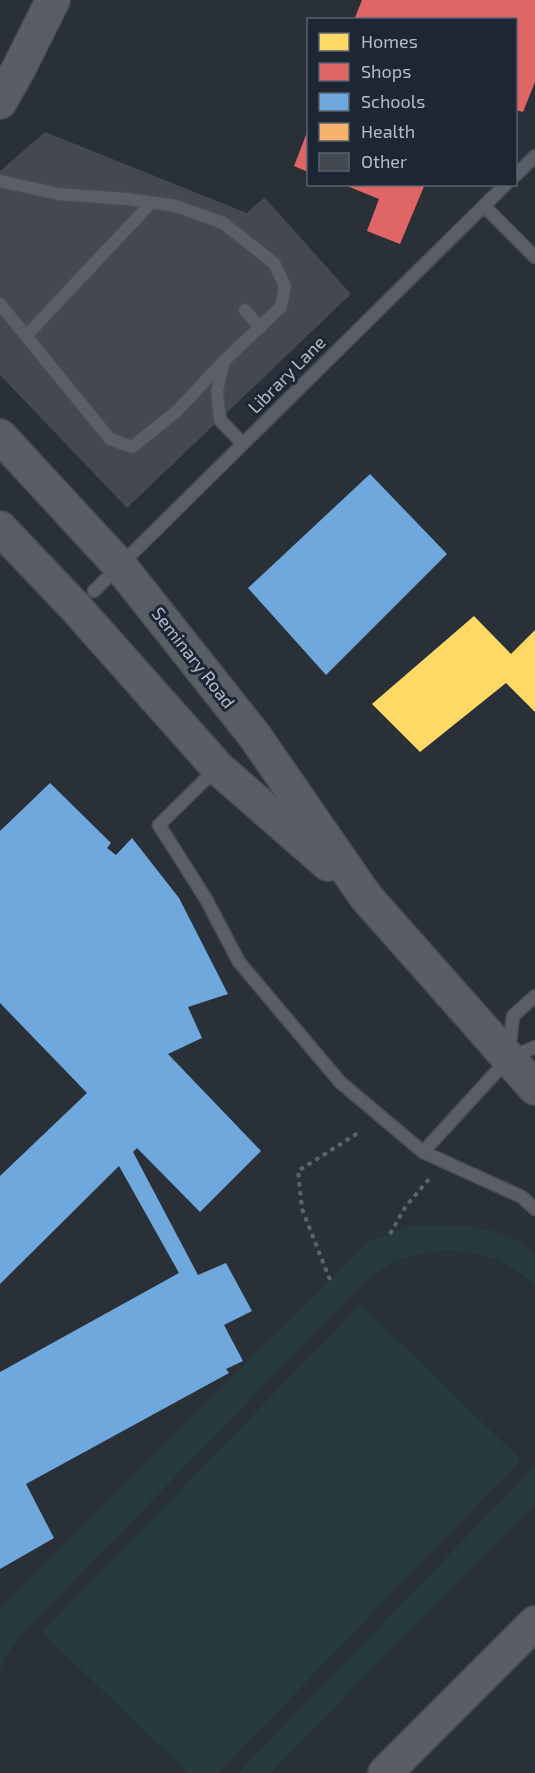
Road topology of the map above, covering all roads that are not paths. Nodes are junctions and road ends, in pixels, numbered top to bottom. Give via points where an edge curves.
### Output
1 (53, 0) edge
2 (0, 102) edge
3 (535, 156) edge
4 (517, 174) edge
5 (0, 181) edge
6 (504, 186) edge
7 (151, 202) junction
8 (484, 206) junction
9 (535, 256) edge
10 (0, 304) edge
11 (245, 310) dead end
12 (260, 328) junction
13 (26, 336) junction
14 (224, 361) junction
15 (0, 435) edge
16 (243, 444) junction
17 (0, 528) edge
18 (120, 566) junction
19 (94, 591) dead end
20 (254, 735) junction
21 (218, 768) junction
22 (366, 897) junction
23 (535, 996) edge
24 (522, 1053) edge
25 (535, 1088) edge
26 (423, 1152) junction
27 (535, 1209) edge
28 (535, 1623) edge
29 (385, 1773) edge

1 - 2 main road
3 - 4 lane
5 - 7 lane via 58,194
6 - 8 lane, Library Lane
7 - 12 lane via 223,223 274,263 285,286 281,307
7 - 13 lane
8 - 9 lane
8 - 16 lane, Library Lane
10 - 13 lane
11 - 12 lane
12 - 14 lane
13 - 14 lane via 110,439 132,447 177,411
14 - 16 lane via 217,391 220,420
15 - 18 main road, Seminary Road
16 - 18 lane, Library Lane
17 - 21 main road, Seminary Road
18 - 19 lane, Library Lane
18 - 20 main road, Seminary Road
20 - 21 main road
20 - 22 main road, Seminary Road
21 - 22 main road, Seminary Road
21 - 26 lane via 159,825 206,899 239,962 340,1082
22 - 24 main road, Seminary Road
23 - 24 lane via 513,1016
24 - 25 main road, Seminary Road
24 - 26 lane
26 - 27 lane via 522,1197
28 - 29 main road

